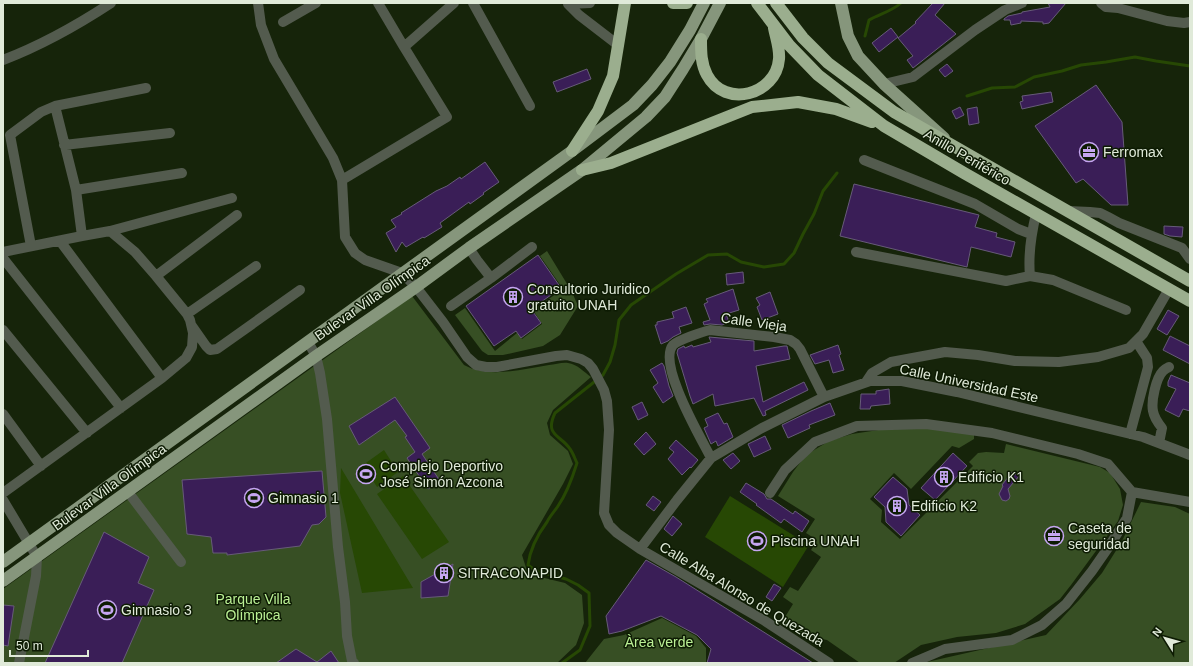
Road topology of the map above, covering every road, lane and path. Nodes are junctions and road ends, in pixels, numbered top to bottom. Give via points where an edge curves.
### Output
1 (111, 3) edge
2 (258, 3) edge
3 (316, 3) edge
4 (378, 3) edge
5 (454, 3) edge
6 (473, 3) edge
7 (590, 3) edge
8 (625, 3) edge
9 (673, 3) edge
10 (687, 3) edge
11 (704, 3) edge
12 (720, 3) edge
13 (757, 3) edge
14 (776, 3) edge
15 (841, 3) edge
16 (1022, 3) edge
17 (1101, 3) edge
18 (567, 4) edge
19 (283, 22) dead end
20 (1190, 22) edge
21 (774, 27) junction
22 (701, 39) junction
23 (618, 45) junction
24 (404, 47) junction
25 (3, 60) edge
26 (884, 84) junction
27 (146, 88) dead end
28 (55, 106) junction
29 (530, 106) dead end
30 (884, 126) junction
31 (170, 133) dead end
32 (64, 145) junction
33 (957, 149) junction
34 (572, 151) junction
35 (864, 160) dead end
36 (582, 170) junction
37 (182, 174) dead end
38 (342, 180) junction
39 (76, 190) junction
40 (232, 198) dead end
41 (1066, 211) junction
42 (1036, 214) junction
43 (237, 215) dead end
44 (110, 231) junction
45 (1031, 234) junction
46 (82, 236) junction
47 (60, 241) junction
48 (31, 246) junction
49 (532, 247) dead end
50 (470, 248) junction
51 (3, 252) edge
52 (856, 252) dead end
53 (3, 258) edge
54 (1190, 258) edge
55 (256, 266) dead end
56 (402, 273) junction
57 (156, 276) junction
58 (1030, 276) junction
59 (491, 278) junction
60 (1190, 281) edge
61 (416, 287) junction
62 (1169, 289) junction
63 (300, 290) dead end
64 (1190, 301) edge
65 (451, 306) dead end
66 (1126, 310) dead end
67 (187, 314) junction
68 (191, 325) junction
69 (3, 330) edge
70 (1136, 341) junction
71 (308, 342) junction
72 (316, 356) junction
73 (1169, 367) dead end
74 (162, 378) junction
75 (866, 382) junction
76 (824, 397) junction
77 (120, 408) junction
78 (3, 414) edge
79 (87, 433) junction
80 (1130, 434) junction
81 (1159, 443) junction
82 (1190, 456) edge
83 (711, 458) junction
84 (41, 466) junction
85 (128, 492) junction
86 (1132, 492) junction
87 (3, 493) edge
88 (770, 493) dead end
89 (3, 500) edge
90 (1190, 502) edge
91 (29, 543) junction
92 (640, 549) junction
93 (37, 557) junction
94 (3, 562) edge
95 (181, 562) dead end
96 (3, 581) edge
97 (19, 663) edge
98 (354, 663) edge
99 (829, 663) edge
100 (912, 663) edge

1 - 25 street via 30,50
2 - 38 street via 261,25 274,59 333,158
3 - 19 street
4 - 24 street
5 - 24 street
6 - 29 street
7 - 18 street
8 - 23 highway
9 - 10 highway
11 - 34 main road, Bulevar Villa Olímpica via 670,62 652,85 633,105
12 - 22 main road, Bulevar Villa Olímpica
13 - 21 highway, Anillo Periférico
14 - 33 highway, Anillo Periférico via 803,38 828,63 894,112
15 - 26 main road via 848,36 858,56
16 - 26 street via 1005,10 975,30 913,77
17 - 20 street via 1106,7 1167,21
18 - 23 street
21 - 22 highway via 779,58 777,69 764,86 744,95 728,93 715,86 707,76 702,62
21 - 30 highway, Anillo Periférico via 818,75
22 - 36 main road, Bulevar Villa Olímpica via 664,97 646,117
23 - 34 highway via 613,76 598,111
24 - 38 street via 447,117
26 - 33 main road
27 - 28 street
28 - 32 street
28 - 48 street via 41,112 10,135
30 - 36 highway via 836,109 798,102 752,106 611,163
30 - 42 highway, Anillo Periférico
31 - 32 street
32 - 39 street
33 - 41 highway, Anillo Periférico
34 - 56 main road, Bulevar Villa Olímpica
35 - 45 street via 975,204
36 - 50 main road, Bulevar Villa Olímpica
37 - 39 street
38 - 56 street via 345,237 348,244 365,260
39 - 46 street
40 - 44 street
41 - 54 street via 1104,215 1119,224 1182,248
41 - 60 highway, Anillo Periférico
42 - 45 street
42 - 62 highway, Anillo Periférico
43 - 57 street
44 - 46 street
44 - 57 street via 135,252
45 - 58 street via 1028,262
46 - 47 street
47 - 48 street
47 - 74 street
48 - 51 street
49 - 59 street
50 - 59 street
50 - 61 main road, Bulevar Villa Olímpica
52 - 58 street via 1006,281
53 - 77 street
55 - 67 street
56 - 61 street
56 - 71 main road, Bulevar Villa Olímpica
57 - 67 street
58 - 66 street via 1053,280
59 - 65 street
61 - 72 main road, Bulevar Villa Olímpica
61 - 92 street via 467,357 476,365 497,367 567,355 588,363 604,390 607,401 610,430 604,513 617,533
62 - 64 highway, Anillo Periférico
62 - 70 street via 1143,334
63 - 68 street via 217,349 210,350
67 - 68 street
68 - 74 street via 192,347 186,358
69 - 79 street
70 - 75 street via 1129,348 1104,355 1058,362 1015,361 978,354 945,352 891,362 872,373
70 - 80 street via 1147,358 1148,367
71 - 72 street
71 - 91 main road, Bulevar Villa Olímpica
72 - 85 main road, Bulevar Villa Olímpica
72 - 98 street via 327,419 347,636
73 - 81 street via 1158,380 1153,396 1152,410 1162,428
74 - 77 street
75 - 76 street, Calle Universidad Este
75 - 80 street, Calle Universidad Este via 902,382 957,392
76 - 83 street, Calle Universidad Este via 762,428
76 - 83 street, Calle Vieja via 800,349 790,340 710,330 674,344 669,361 680,396
77 - 79 street
78 - 84 street
79 - 84 street
80 - 81 street, Calle Universidad Este
81 - 82 street, Calle Universidad Este
83 - 92 street, Calle Universidad Este
84 - 87 street
85 - 93 main road, Bulevar Villa Olímpica
85 - 95 street
86 - 88 street via 1108,464 1078,454 992,433 926,424 856,426 815,442 785,470
86 - 90 street
86 - 100 street via 1126,518 1108,548 1066,604 1042,625 1012,640 945,649
89 - 91 street
91 - 93 street
91 - 94 main road, Bulevar Villa Olímpica
92 - 99 street, Calle Alba Alonso de Quezada via 765,621
93 - 96 main road, Bulevar Villa Olímpica
93 - 97 street via 36,576

